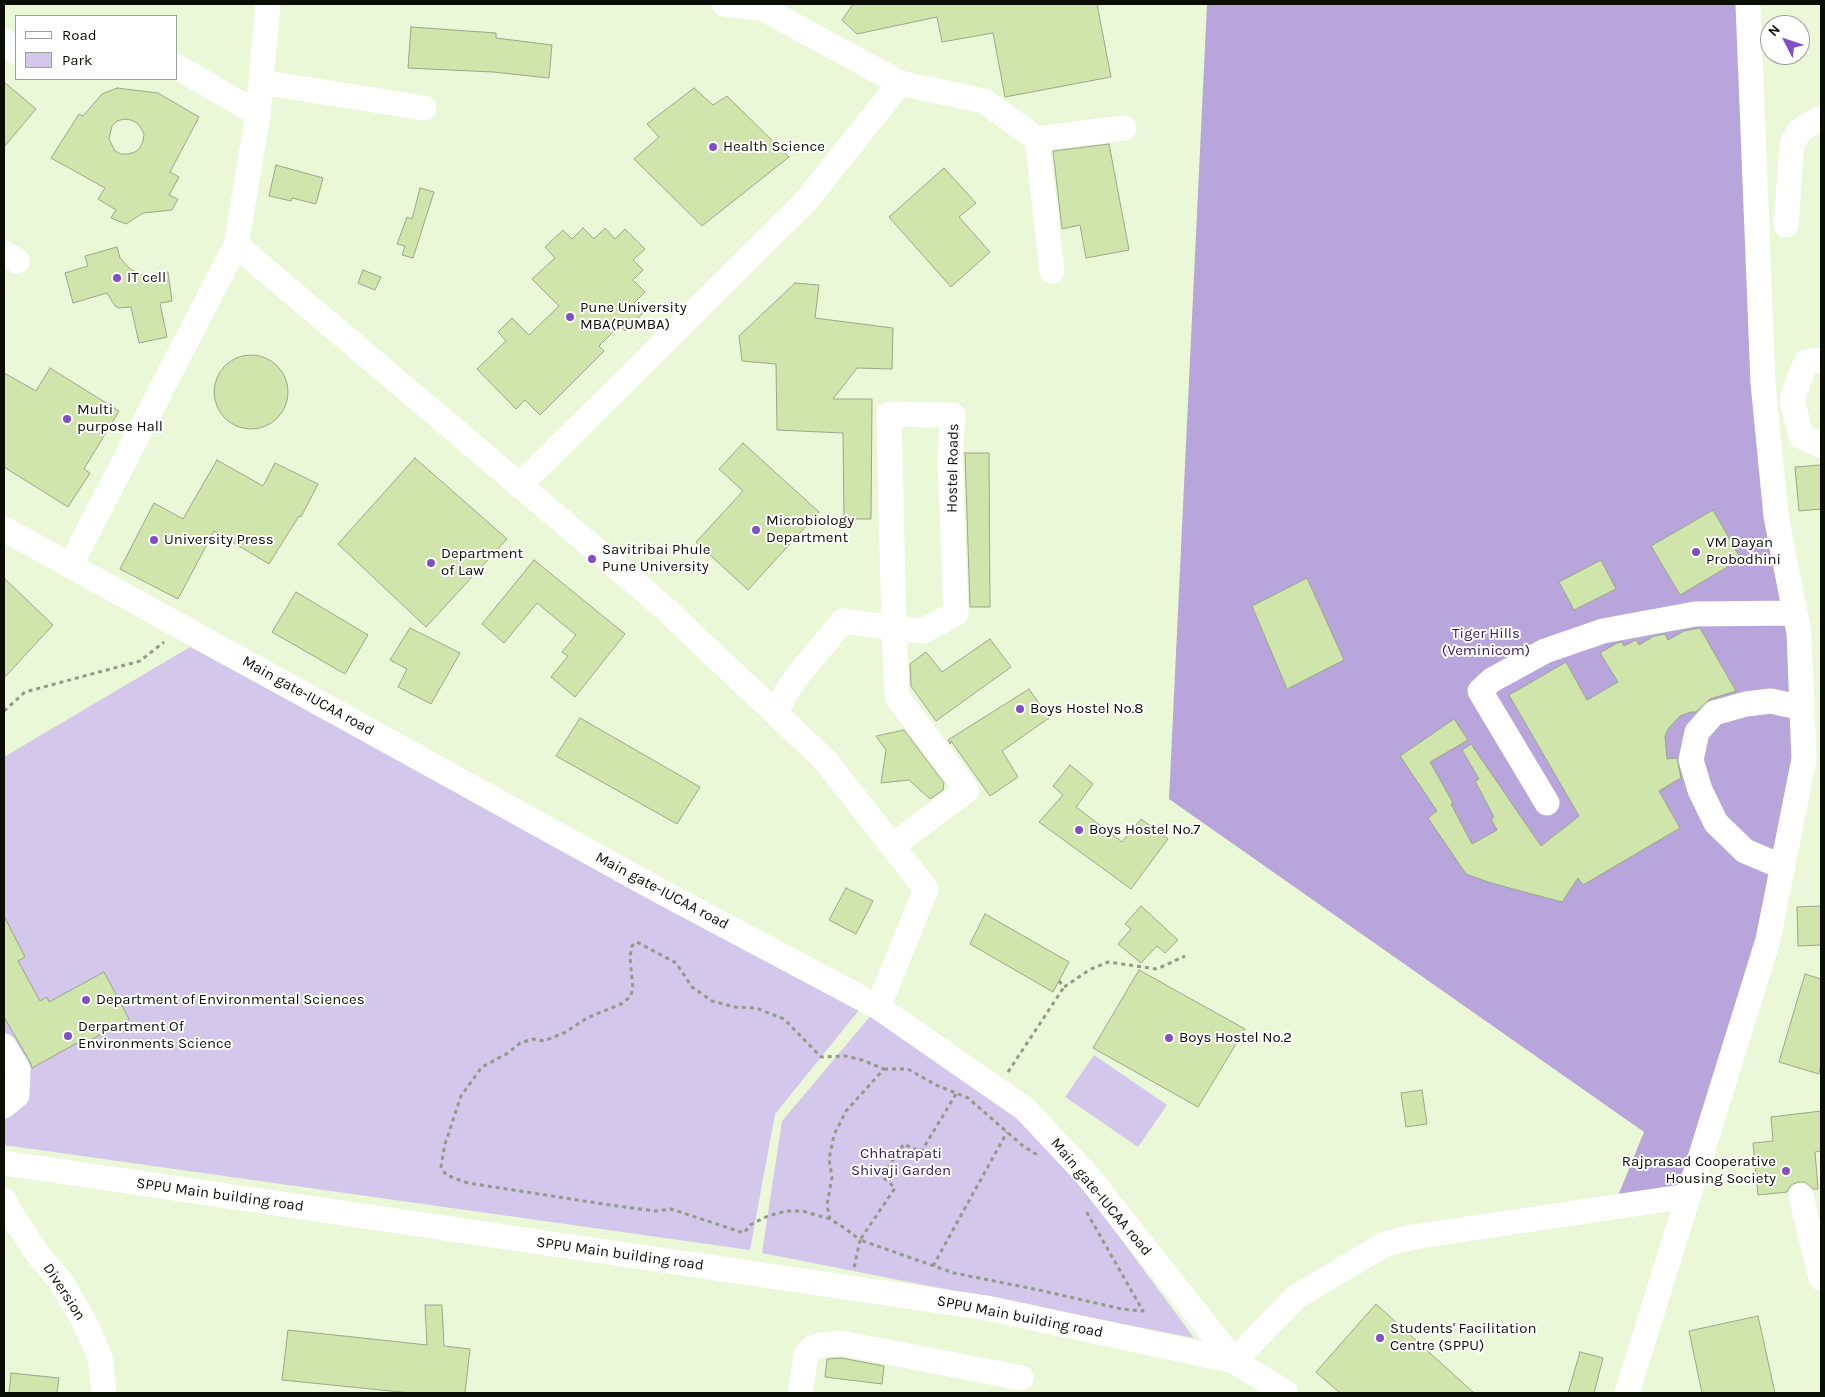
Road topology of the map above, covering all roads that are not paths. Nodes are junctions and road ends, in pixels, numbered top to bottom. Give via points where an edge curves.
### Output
1 (268, 4) edge
2 (724, 4) edge
3 (1748, 4) edge
4 (761, 6) edge
5 (4, 41) edge
6 (15, 51) edge
7 (178, 67) edge
8 (261, 82) junction
9 (900, 83) junction
10 (424, 108) dead end
11 (258, 114) junction
12 (1821, 118) edge
13 (1124, 128) dead end
14 (1037, 139) junction
15 (1786, 225) dead end
16 (236, 245) junction
17 (1052, 271) dead end
18 (1821, 360) edge
19 (1821, 445) edge
20 (518, 486) junction
21 (4, 529) edge
22 (70, 566) junction
23 (1795, 613) junction
24 (894, 628) junction
25 (1802, 708) junction
26 (774, 712) junction
27 (1547, 803) dead end
28 (892, 846) junction
29 (1783, 866) junction
30 (878, 1006) junction
31 (4, 1046) edge
32 (4, 1106) edge
33 (4, 1163) edge
34 (1688, 1196) junction
35 (1801, 1196) dead end
36 (4, 1200) edge
37 (1821, 1278) edge
38 (1234, 1362) junction
39 (1021, 1378) dead end
40 (104, 1393) edge
41 (800, 1393) edge
42 (1286, 1393) edge
43 (1627, 1393) edge

1 - 8 street
2 - 4 street
3 - 23 street via 1764,383 1776,516
4 - 9 street
5 - 6 street
7 - 11 street
8 - 10 street
8 - 11 street
9 - 14 street via 984,101
9 - 20 street via 805,202
11 - 16 street
12 - 15 street via 1800,130 1792,144
13 - 14 street
14 - 17 street
16 - 20 street
16 - 22 street
18 - 19 street via 1806,362 1792,399 1801,436
20 - 26 street via 660,604
21 - 22 street, Main gate-IUCAA road
22 - 30 street, Main gate-IUCAA road via 658,890
23 - 25 street via 1799,633
23 - 27 street via 1695,614 1603,631 1545,652 1492,680 1480,692
24 - 24 street, Hostel Roads via 889,414 953,415 950,458 956,613 923,631
24 - 26 street via 843,621 797,676
24 - 28 street, Hostel Roads via 897,696 967,790
25 - 29 street via 1804,759
25 - 29 street via 1771,701 1714,713 1697,732 1691,760 1700,790 1716,823 1745,851
26 - 28 street via 824,760
28 - 30 street via 926,889
29 - 34 street via 1768,940
30 - 38 street, Main gate-IUCAA road via 1025,1109 1087,1175
31 - 32 street via 18,1068 17,1095
33 - 38 street, SPPU Main building road via 987,1308
34 - 38 street via 1385,1244 1296,1298
34 - 43 street
35 - 37 street
36 - 40 street, Diversion via 84,1321 100,1357
38 - 42 street
39 - 41 street via 842,1343 820,1345 806,1355

